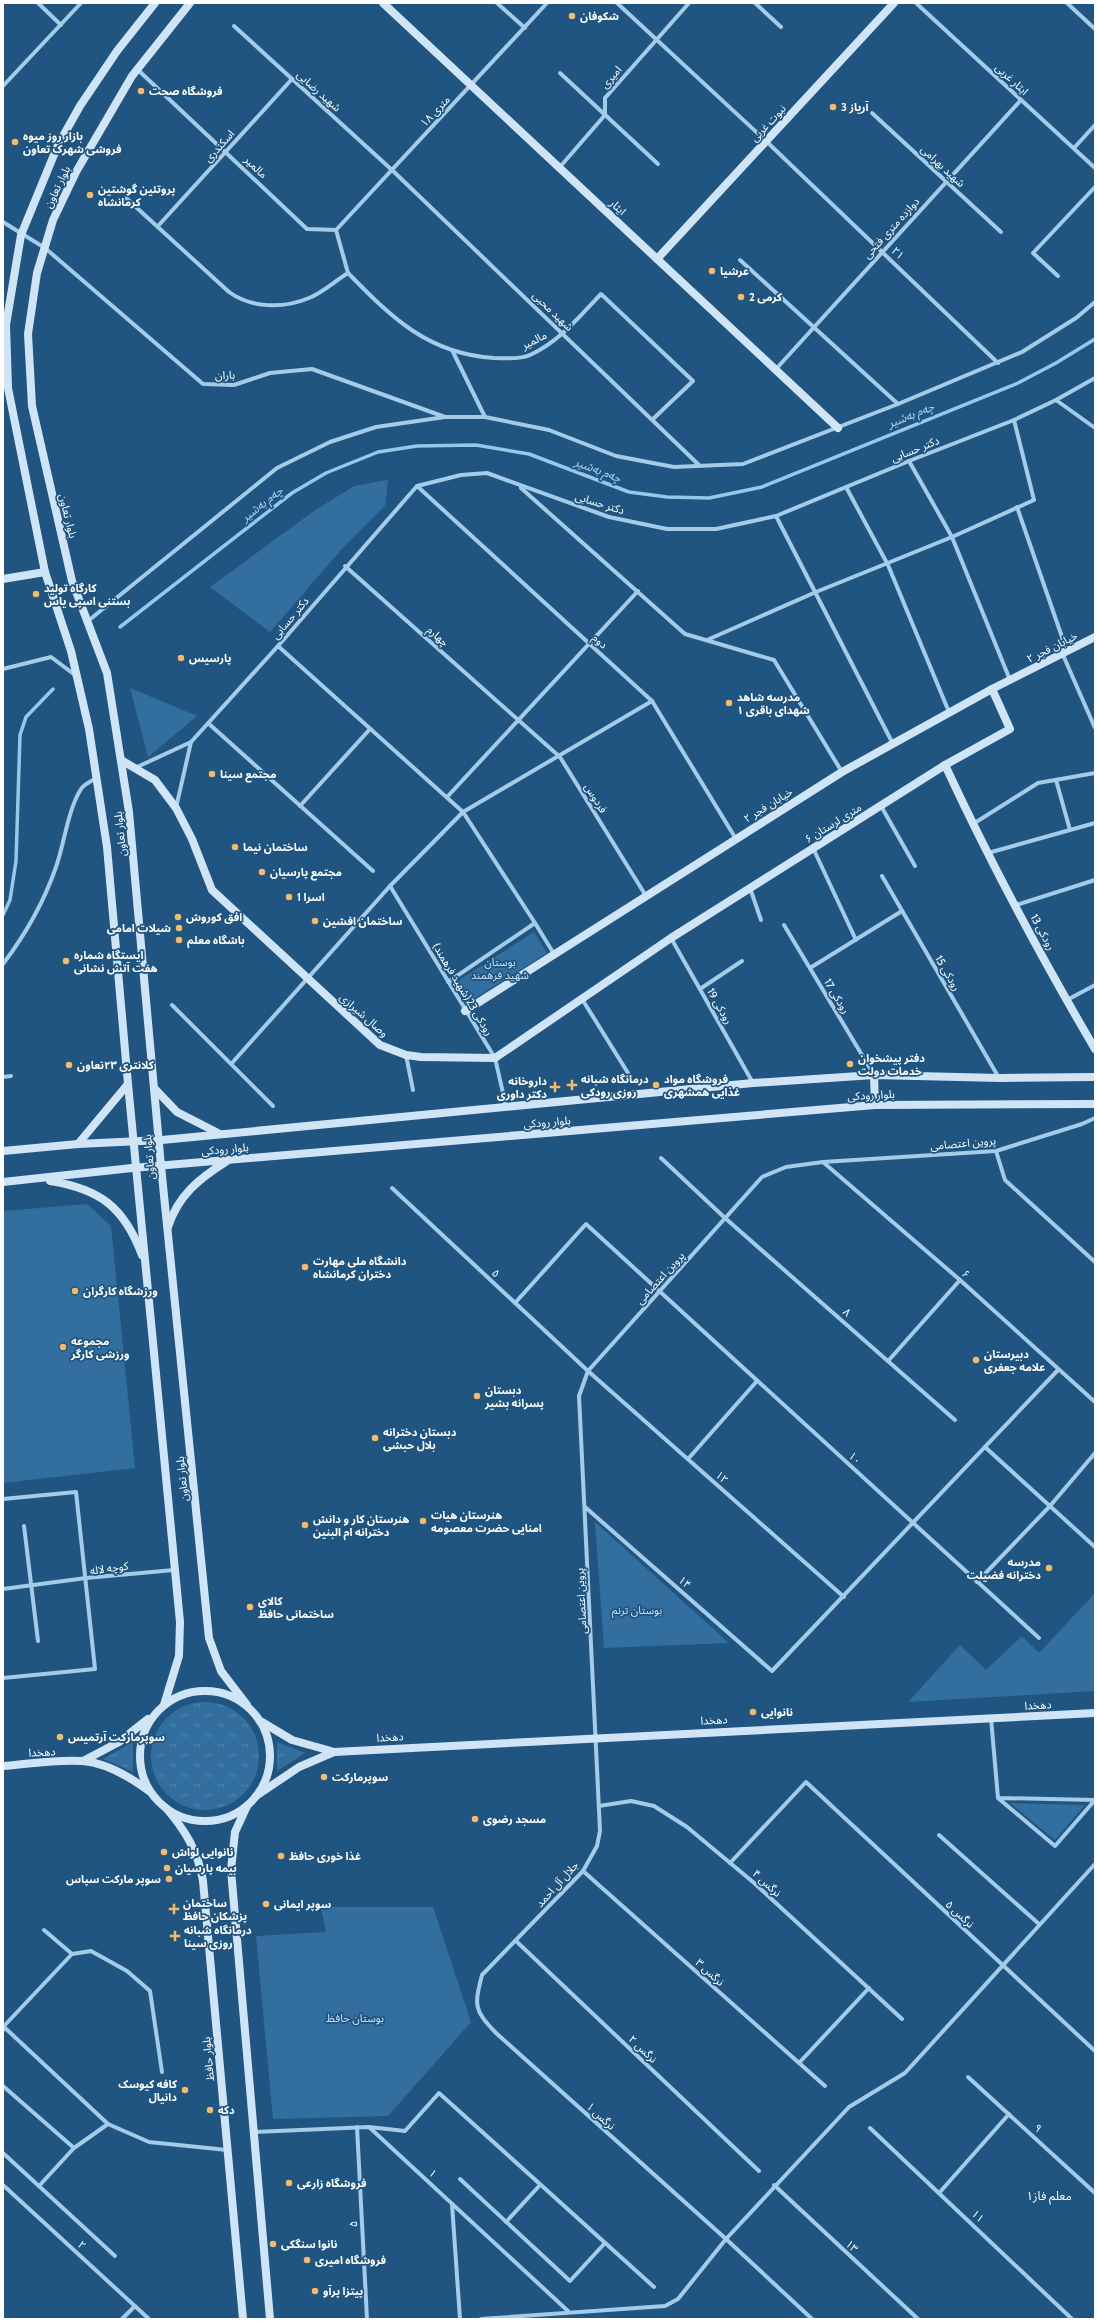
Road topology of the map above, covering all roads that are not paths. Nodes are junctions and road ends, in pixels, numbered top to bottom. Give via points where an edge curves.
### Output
1 (38, 3) edge
2 (81, 3) edge
3 (155, 3) edge
4 (190, 3) edge
5 (383, 3) edge
6 (497, 3) edge
7 (548, 3) edge
8 (617, 3) edge
9 (689, 3) edge
10 (755, 3) edge
11 (894, 3) edge
12 (916, 3) edge
13 (1067, 3) edge
14 (61, 25) junction
15 (234, 26) dead end
16 (782, 27) dead end
17 (525, 28) junction
18 (1095, 29) edge
19 (656, 39) junction
20 (137, 69) junction
21 (560, 73) dead end
22 (292, 79) junction
23 (471, 85) junction
24 (3, 86) edge
25 (1021, 100) junction
26 (872, 113) dead end
27 (605, 115) junction
28 (1095, 125) edge
29 (766, 141) junction
30 (1074, 148) junction
31 (226, 151) junction
32 (658, 164) dead end
33 (559, 168) junction
34 (1095, 168) edge
35 (392, 170) junction
36 (946, 182) junction
37 (1095, 187) edge
38 (126, 198) dead end
39 (3, 222) edge
40 (158, 226) junction
41 (336, 230) junction
42 (1001, 232) dead end
43 (21, 235) junction
44 (45, 248) junction
45 (883, 251) junction
46 (657, 259) junction
47 (740, 260) dead end
48 (348, 273) junction
49 (1058, 276) dead end
50 (1095, 302) edge
51 (813, 328) junction
52 (564, 334) junction
53 (5, 343) edge
54 (453, 352) junction
55 (998, 363) junction
56 (776, 369) junction
57 (1095, 378) edge
58 (1056, 400) junction
59 (898, 404) junction
60 (445, 417) junction
61 (485, 417) junction
62 (653, 419) junction
63 (1014, 420) junction
64 (838, 428) junction
65 (1095, 428) edge
66 (909, 461) junction
67 (700, 466) junction
68 (416, 486) junction
69 (519, 486) junction
70 (846, 486) junction
71 (1017, 507) junction
72 (776, 516) junction
73 (952, 537) junction
74 (888, 565) junction
75 (345, 566) junction
76 (45, 572) junction
77 (3, 579) edge
78 (638, 591) junction
79 (816, 592) junction
80 (87, 621) junction
81 (1095, 637) edge
82 (707, 640) junction
83 (590, 645) junction
84 (278, 646) junction
85 (1063, 655) junction
86 (3, 669) edge
87 (77, 676) junction
88 (1010, 680) junction
89 (992, 689) junction
90 (652, 701) junction
91 (949, 712) junction
92 (518, 719) junction
93 (208, 724) junction
94 (1095, 728) edge
95 (370, 729) junction
96 (191, 742) junction
97 (893, 744) junction
98 (560, 757) junction
99 (121, 760) junction
100 (945, 765) junction
101 (135, 768) junction
102 (842, 772) junction
103 (1095, 773) edge
104 (97, 777) junction
105 (1056, 780) junction
106 (448, 796) junction
107 (300, 806) junction
108 (881, 806) junction
109 (176, 808) junction
110 (463, 812) junction
111 (1095, 823) edge
112 (973, 824) junction
113 (1070, 830) junction
114 (736, 839) junction
115 (814, 848) junction
116 (988, 853) junction
117 (915, 866) dead end
118 (373, 871) dead end
119 (882, 876) dead end
120 (1095, 880) edge
121 (390, 886) junction
122 (750, 888) junction
123 (646, 896) junction
124 (1016, 905) junction
125 (902, 911) junction
126 (761, 920) dead end
127 (535, 923) junction
128 (784, 925) dead end
129 (671, 938) junction
130 (856, 940) junction
131 (554, 954) junction
132 (742, 961) dead end
133 (3, 964) edge
134 (810, 968) junction
135 (308, 979) junction
136 (448, 982) junction
137 (1095, 985) edge
138 (700, 989) junction
139 (582, 999) junction
140 (1066, 1000) junction
141 (172, 1005) dead end
142 (465, 1011) junction
143 (1095, 1049) edge
144 (406, 1055) junction
145 (495, 1058) junction
146 (232, 1064) junction
147 (628, 1073) dead end
148 (874, 1075) junction
149 (11, 1076) dead end
150 (3, 1077) edge
151 (1095, 1077) edge
152 (1000, 1078) junction
153 (753, 1083) junction
154 (128, 1084) junction
155 (155, 1089) junction
156 (413, 1090) dead end
157 (1095, 1104) edge
158 (876, 1105) junction
159 (273, 1106) dead end
160 (506, 1107) junction
161 (1095, 1118) edge
162 (219, 1134) junction
163 (159, 1140) junction
164 (134, 1142) junction
165 (78, 1144) junction
166 (3, 1151) edge
167 (996, 1151) junction
168 (661, 1158) dead end
169 (228, 1160) junction
170 (823, 1162) junction
171 (161, 1166) junction
172 (136, 1168) junction
173 (41, 1179) junction
174 (3, 1182) edge
175 (392, 1188) dead end
176 (725, 1218) junction
177 (167, 1229) junction
178 (1095, 1262) edge
179 (146, 1266) junction
180 (960, 1280) junction
181 (660, 1292) junction
182 (515, 1302) junction
183 (889, 1360) junction
184 (1058, 1370) junction
185 (588, 1371) junction
186 (757, 1381) junction
187 (1095, 1402) edge
188 (955, 1420) dead end
189 (985, 1447) junction
190 (1095, 1453) edge
191 (688, 1459) junction
192 (3, 1499) edge
193 (1050, 1506) junction
194 (585, 1507) junction
195 (913, 1523) junction
196 (24, 1526) dead end
197 (1095, 1547) edge
198 (174, 1570) junction
199 (86, 1578) junction
200 (977, 1582) junction
201 (31, 1586) junction
202 (3, 1589) edge
203 (844, 1597) junction
204 (1039, 1638) dead end
205 (38, 1641) dead end
206 (3, 1678) edge
207 (164, 1705) junction
208 (247, 1706) junction
209 (155, 1713) junction
210 (1095, 1713) edge
211 (991, 1718) junction
212 (260, 1720) junction
213 (596, 1737) junction
214 (334, 1752) junction
215 (83, 1761) junction
216 (3, 1766) edge
217 (152, 1793) junction
218 (256, 1796) junction
219 (998, 1798) junction
220 (248, 1806) junction
221 (599, 1806) junction
222 (166, 1808) junction
223 (939, 1835) dead end
224 (730, 1863) junction
225 (1095, 1864) edge
226 (583, 1871) junction
227 (1040, 1924) junction
228 (44, 1930) dead end
229 (516, 1941) junction
230 (72, 1954) junction
231 (1001, 1965) junction
232 (869, 1988) junction
233 (476, 1998) joint
234 (902, 2019) dead end
235 (3, 2027) edge
236 (1095, 2051) edge
237 (799, 2063) junction
238 (162, 2072) dead end
239 (968, 2076) dead end
240 (3, 2086) edge
241 (825, 2086) dead end
242 (1010, 2114) junction
243 (108, 2124) junction
244 (357, 2127) junction
245 (369, 2127) junction
246 (870, 2128) dead end
247 (254, 2132) junction
248 (74, 2148) junction
249 (227, 2150) junction
250 (3, 2153) edge
251 (759, 2171) dead end
252 (460, 2179) dead end
253 (540, 2184) junction
254 (3, 2185) edge
255 (39, 2186) junction
256 (774, 2186) junction
257 (940, 2192) junction
258 (1095, 2193) edge
259 (452, 2204) junction
260 (506, 2222) junction
261 (726, 2239) junction
262 (605, 2243) junction
263 (115, 2256) dead end
264 (654, 2288) dead end
265 (135, 2306) junction
266 (568, 2311) junction
267 (122, 2319) edge
268 (149, 2319) edge
269 (243, 2319) edge
270 (270, 2319) edge
271 (367, 2319) edge
272 (460, 2319) edge
273 (481, 2319) edge
274 (812, 2319) edge
275 (918, 2319) edge
276 (1072, 2319) edge

1 - 14 street
2 - 14 street
3 - 43 main road, بلوار تعاون via 117,51 80,106 58,145
4 - 20 main road, بلوار تعاون
5 - 23 main road, ایثار
6 - 17 street
7 - 17 street, ۱۸ متری
8 - 19 street, ۲۱
9 - 19 street, امیری
10 - 16 street
11 - 29 main road, نبوت غربی
12 - 25 street, ایثار غربی
13 - 18 street
14 - 24 street
15 - 22 street, شهید رضایی
17 - 23 street, ۱۸ متری
19 - 27 street, امیری via 605,98
19 - 29 street, ۲۱
20 - 31 street, مالمیر
20 - 44 main road, بلوار تعاون via 76,172 54,220
21 - 27 street
22 - 31 street, اسکندری
22 - 35 street, شهید رضایی
23 - 33 main road, ایثار
23 - 35 street, ۱۸ متری
25 - 30 street, ایثار غربی
25 - 36 street, دوازده متری فتحی
26 - 36 street, شهید بهرامی
27 - 32 street
27 - 33 street
28 - 30 street
29 - 45 street, ۲۱
29 - 46 main road, نبوت غربی
30 - 34 street, ایثار غربی
31 - 40 street, اسکندری
31 - 41 street, مالمیر via 307,229
33 - 46 main road, ایثار
35 - 41 street, ۱۸ متری
35 - 52 street, شهید محبی
36 - 42 street, شهید بهرامی
36 - 45 street, دوازده متری فتحی
37 - 49 street via 1033,252
38 - 40 street
39 - 43 street
40 - 48 street via 229,292 252,304 289,304 309,298
41 - 48 street, مالمیر
43 - 44 street, باران
43 - 53 main road, بلوار تعاون
44 - 60 street, باران via 202,384 234,385 270,373 312,369
44 - 80 main road, بلوار تعاون via 37,273 28,334 32,406 72,581
45 - 51 street, دوازده متری فتحی
45 - 55 street, ۲۱
46 - 56 main road, ایثار
47 - 51 street
48 - 54 street, مالمیر via 413,331
50 - 55 street via 1076,318 1022,352
51 - 56 street, دوازده متری فتحی
51 - 59 street
52 - 54 street, مالمیر via 528,356 497,358
52 - 62 street, شهید محبی
52 - 62 street, مالمیر via 601,294 693,381
53 - 76 main road, بلوار تعاون via 8,388
54 - 61 street
55 - 59 street
56 - 64 main road, ایثار
57 - 58 street, دکتر حسابی
58 - 63 street, دکتر حسابی
58 - 65 street
59 - 64 street
60 - 61 street
60 - 80 street via 376,427 330,442 277,468
61 - 67 street via 549,430 616,456 674,467
62 - 67 street, شهید محبی
63 - 66 street, دکتر حسابی
63 - 71 street via 1034,500
64 - 67 street via 743,464
66 - 70 street, دکتر حسابی
66 - 73 street
68 - 69 street, دکتر حسابی via 461,475 488,473
68 - 75 street, دکتر حسابی
68 - 83 street, دوم
69 - 72 street, دکتر حسابی via 609,517 667,529 716,529
69 - 78 street
70 - 72 street, دکتر حسابی
70 - 74 street
71 - 73 street
71 - 85 street via 1062,637
72 - 79 street
73 - 74 street
73 - 88 street
74 - 79 street
74 - 91 street
75 - 84 street, دکتر حسابی
75 - 92 street, چهارم
76 - 77 main road
76 - 87 main road, بلوار تعاون
78 - 82 street via 685,634
78 - 83 street
79 - 82 street
79 - 97 street
80 - 99 main road, بلوار تعاون via 107,673
81 - 85 main road, خیابان فجر ۲
82 - 102 street via 774,660
83 - 90 street, دوم
83 - 92 street
84 - 93 street, دکتر حسابی
84 - 95 street
85 - 88 main road, خیابان فجر ۲
85 - 94 street
86 - 87 street via 51,657
87 - 104 main road, بلوار تعاون via 90,729
88 - 89 main road, خیابان فجر ۲
89 - 91 main road, خیابان فجر ۲
89 - 100 main road, ۶ متری لرستان via 1010,729
90 - 98 street
90 - 114 street, دوم
91 - 97 main road, خیابان فجر ۲
92 - 98 street, فردوس
92 - 106 street
93 - 96 street, دکتر حسابی
93 - 107 street
95 - 106 street
95 - 107 street
96 - 101 street
96 - 109 street
97 - 102 main road, خیابان فجر ۲
98 - 110 street
98 - 123 street, فردوس
99 - 101 main road, وصال شیرازی
99 - 155 main road, بلوار تعاون via 129,812
100 - 108 main road, ۶ متری لرستان
100 - 112 main road, رودکی 13
101 - 109 main road, وصال شیرازی via 155,780
102 - 114 main road, خیابان فجر ۲
103 - 105 street
104 - 133 street via 82,788 65,832 57,867 40,905
104 - 154 main road, بلوار تعاون via 107,847
105 - 112 street via 1038,783
105 - 113 street
106 - 110 street
107 - 118 street
108 - 115 main road, ۶ متری لرستان
108 - 117 street
109 - 135 main road, وصال شیرازی via 192,838 212,890
110 - 121 street
110 - 127 street
111 - 113 street
112 - 116 main road, رودکی 13
113 - 116 street
114 - 123 main road, خیابان فجر ۲
115 - 122 main road, ۶ متری لرستان
115 - 130 street
116 - 124 main road, رودکی 13
119 - 125 street, رودکی 15
120 - 124 street
121 - 135 street
121 - 136 street, رودکی 23(شهید فرهمند)
122 - 126 street
122 - 129 main road, ۶ متری لرستان
123 - 131 main road, خیابان فجر ۲
124 - 140 main road, رودکی 13
125 - 130 street
125 - 152 street, رودکی 15
127 - 131 street
127 - 136 street
128 - 134 street, رودکی 17
129 - 138 street, رودکی 19
129 - 139 main road
130 - 134 street
131 - 142 main road, خیابان فجر ۲
132 - 138 street
134 - 148 street, رودکی 17
135 - 144 main road, وصال شیرازی via 380,1045
135 - 146 street
136 - 142 street, رودکی 23(شهید فرهمند)
137 - 140 street
138 - 153 street, رودکی 19
139 - 145 main road
139 - 147 street
140 - 143 main road, رودکی 13
141 - 146 street
142 - 145 street, رودکی 23(شهید فرهمند)
144 - 145 main road, وصال شیرازی
144 - 156 street
145 - 160 street, رودکی 23(شهید فرهمند)
146 - 159 street
148 - 152 main road, بلوار رودکی
148 - 153 main road, بلوار رودکی
148 - 158 main road
149 - 150 street
151 - 152 main road, بلوار رودکی
153 - 160 main road, بلوار رودکی
154 - 164 main road, بلوار تعاون
154 - 165 main road
155 - 162 main road via 177,1112
155 - 163 main road, بلوار تعاون
157 - 158 main road, بلوار رودکی
158 - 169 main road, بلوار رودکی
160 - 162 main road, بلوار رودکی
161 - 167 street, پروین اعتصامی
162 - 163 main road, بلوار رودکی
163 - 164 main road, بلوار رودکی
163 - 171 main road, بلوار تعاون
164 - 165 main road
164 - 172 main road, بلوار تعاون
165 - 166 main road
167 - 170 street, پروین اعتصامی
167 - 178 street via 1005,1180
168 - 176 street
169 - 171 main road, بلوار رودکی
169 - 177 main road via 199,1180 186,1194 176,1207
170 - 176 street, پروین اعتصامی via 786,1167 762,1177
170 - 180 street, ۶
171 - 172 main road, بلوار رودکی
171 - 177 main road, بلوار تعاون
172 - 173 main road, بلوار رودکی
172 - 179 main road, بلوار تعاون
173 - 174 main road, بلوار رودکی
173 - 179 main road via 83,1189 115,1207 133,1232
175 - 182 street, ۵
176 - 181 street, پروین اعتصامی
176 - 183 street, ۸
177 - 208 main road, بلوار تعاون via 209,1638 221,1671
179 - 198 main road, بلوار تعاون
180 - 183 street
180 - 184 street, ۶
181 - 182 street, ۱۰ via 586,1224
181 - 185 street, پروین اعتصامی
181 - 186 street, ۱۰
182 - 185 street, ۵
183 - 188 street, ۸
184 - 187 street, ۶
184 - 189 street
185 - 191 street, ۱۲
185 - 194 street, پروین اعتصامی via 579,1396
186 - 191 street
186 - 195 street, ۱۰
189 - 193 street
189 - 195 street
190 - 193 street
191 - 203 street, ۱۲
192 - 199 street via 76,1492
193 - 197 street
193 - 200 street
194 - 203 street, ۱۴ via 772,1671
194 - 213 street, پروین اعتصامی
195 - 200 street, ۱۰
195 - 203 street
196 - 201 street
198 - 199 street, کوچه لاله
198 - 207 main road, بلوار تعاون via 180,1644 175,1672
199 - 201 street
199 - 206 street, کوچه لاله via 95,1668
200 - 204 street, ۱۰
201 - 202 street
201 - 205 street
207 - 208 main road via 183,1694 205,1690 227,1694
207 - 209 main road
208 - 212 main road
209 - 215 main road via 119,1742
209 - 217 main road via 143,1736 140,1753 141,1770
210 - 211 main road, دهخدا
211 - 213 main road, دهخدا
211 - 219 street
212 - 214 main road via 292,1740
212 - 218 main road via 267,1736 270,1754 268,1772
213 - 214 main road, دهخدا
213 - 221 street, جلال آل احمد
214 - 218 main road via 299,1767
215 - 216 main road, دهخدا
215 - 217 main road via 127,1776
217 - 222 main road
218 - 220 main road
219 - 219 street via 1043,1799 1095,1800 1055,1846
220 - 222 main road via 229,1817 207,1821 190,1819
220 - 247 main road via 235,1832 231,1870
221 - 224 street, نرگس ۴ via 631,1801 654,1806 687,1827
221 - 226 street, جلال آل احمد via 600,1831 597,1846
222 - 249 main road, بلوار حافظ via 187,1834 201,1867
223 - 227 street
224 - 231 street, نرگس ۵ via 806,1782
224 - 232 street, نرگس ۴
225 - 227 street
226 - 229 street, جلال آل احمد
226 - 237 street, نرگس ۳
227 - 231 street
228 - 230 street
229 - 233 street, جلال آل احمد via 482,1975
229 - 251 street, نرگس ۲
230 - 235 street
230 - 238 street via 92,1951 127,1971 150,1991
231 - 236 street, نرگس ۵
231 - 256 street via 906,2073 849,2107
232 - 234 street, نرگس ۴
232 - 237 street
233 - 261 street, نرگس ۱ via 479,2015 496,2033
235 - 243 street
237 - 241 street, نرگس ۳
239 - 242 street, ۹
240 - 248 street
242 - 257 street
242 - 258 street, ۹
243 - 248 street
243 - 249 street via 149,2142
244 - 245 street
244 - 247 street
244 - 271 street, ۵
245 - 253 street via 405,2131 439,2093
245 - 259 street, ۱
246 - 257 street, ۱۱
247 - 270 main road
248 - 255 street
249 - 269 main road, بلوار حافظ
250 - 255 street
252 - 260 street
253 - 260 street
253 - 262 street
254 - 265 street, ۲
255 - 263 street
256 - 261 street
256 - 275 street, ۱۳
257 - 276 street, ۱۱
259 - 266 street, ۱
259 - 272 street
260 - 262 street via 570,2281
261 - 266 street via 678,2299 672,2303 665,2306
261 - 274 street, نرگس ۱
262 - 264 street
265 - 267 street
265 - 268 street, ۲
266 - 273 street

